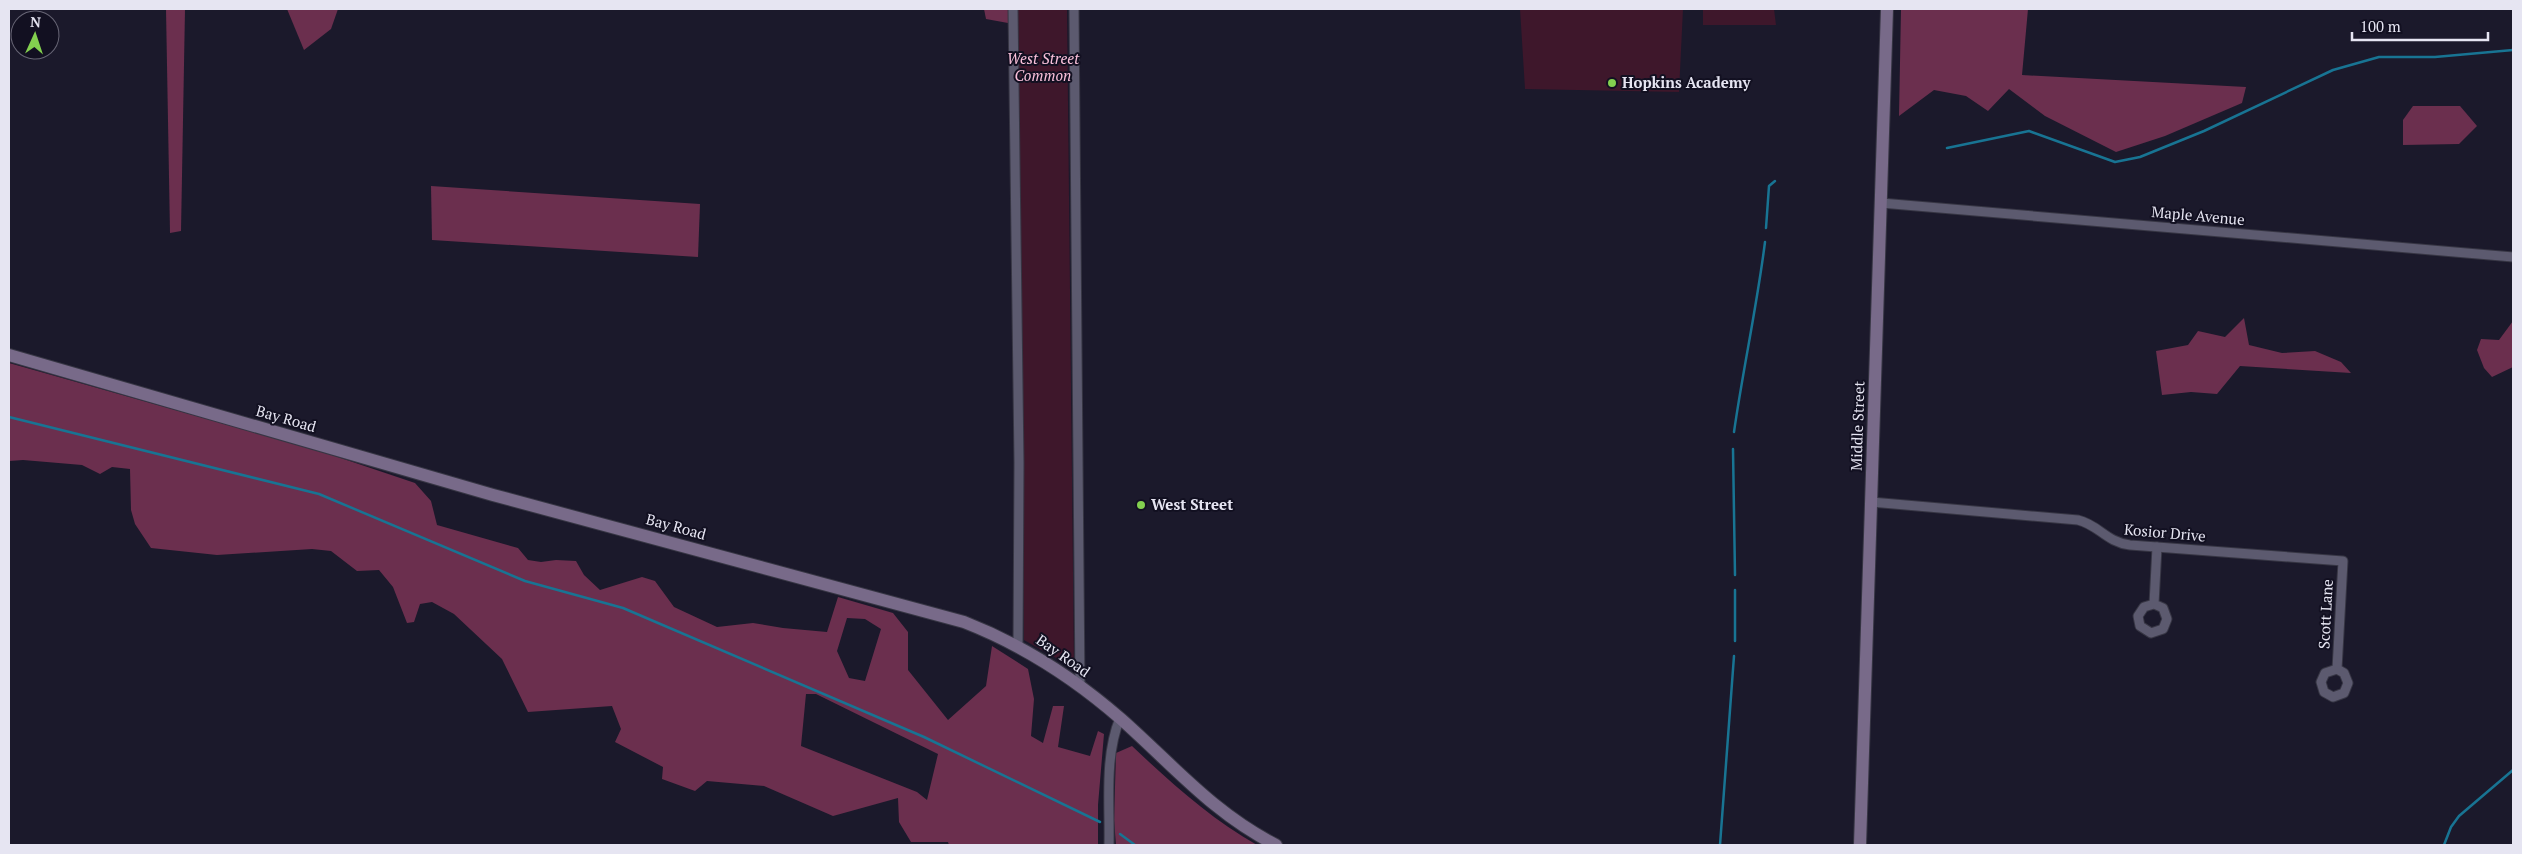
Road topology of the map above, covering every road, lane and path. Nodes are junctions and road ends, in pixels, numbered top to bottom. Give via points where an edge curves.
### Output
1 (1013, 9) edge
2 (1074, 9) edge
3 (1887, 9) edge
4 (1881, 203) junction
5 (2513, 257) edge
6 (9, 356) edge
7 (1872, 502) junction
8 (2157, 547) junction
9 (2343, 561) joint
10 (2154, 604) dead end
11 (1018, 645) junction
12 (2337, 669) dead end
13 (1080, 687) junction
14 (1120, 718) junction
15 (1109, 845) edge
16 (1276, 845) edge
17 (1860, 845) edge

1 - 11 street
2 - 13 street
3 - 4 main road, Middle Street
4 - 5 street, Maple Avenue
4 - 7 main road, Middle Street
6 - 11 main road, Bay Road via 492,495 928,611
7 - 8 street, Kosior Drive via 2078,520 2093,526 2115,542
7 - 17 main road, Middle Street
8 - 9 street, Kosior Drive
8 - 10 street
9 - 12 street, Scott Lane
11 - 13 main road, Bay Road
13 - 14 main road, Bay Road
14 - 15 street via 1113,736 1110,763
14 - 16 main road, Bay Road via 1195,790 1234,820

